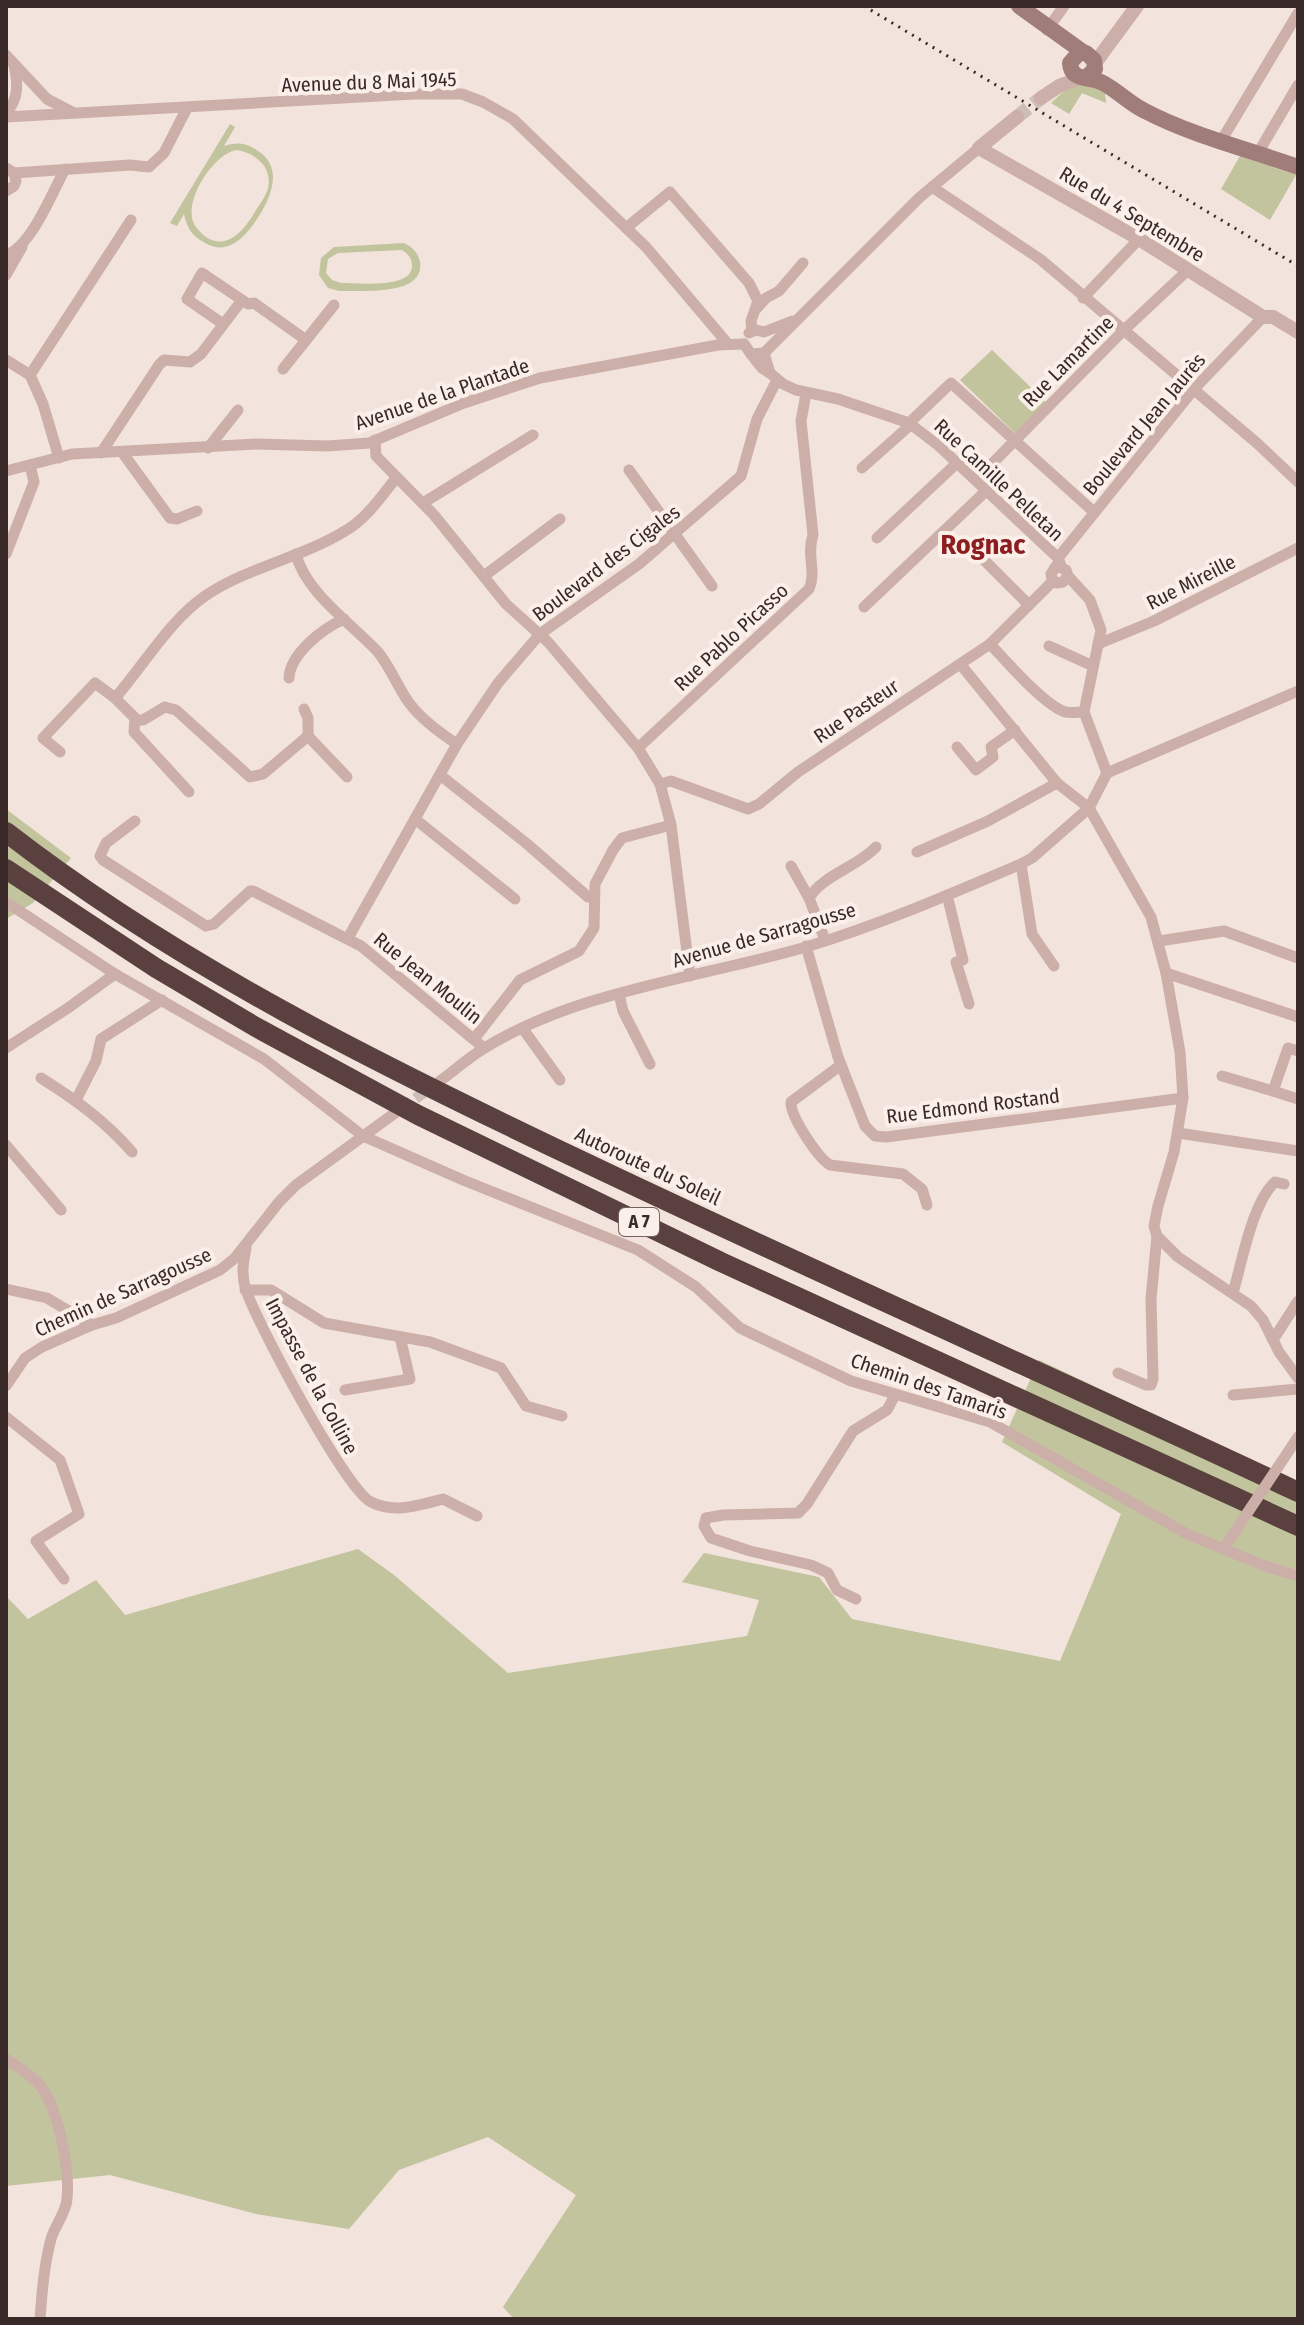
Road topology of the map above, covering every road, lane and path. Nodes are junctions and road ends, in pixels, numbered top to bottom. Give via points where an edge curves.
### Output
1 (1064, 6) edge
2 (1134, 10) edge
3 (1026, 11) edge
4 (1298, 13) edge
5 (1047, 29) junction
6 (10, 60) edge
7 (1083, 65) junction
8 (1298, 85) edge
9 (187, 108) junction
10 (76, 113) junction
11 (6, 115) edge
12 (1017, 117) tunnel mouth
13 (1221, 141) junction
14 (979, 148) junction
15 (1258, 153) junction
16 (1298, 167) edge
17 (65, 169) junction
18 (10, 170) edge
19 (932, 187) junction
20 (6, 191) edge
21 (131, 220) dead end
22 (626, 228) junction
23 (1139, 239) junction
24 (25, 243) junction
25 (6, 255) edge
26 (803, 263) dead end
27 (1188, 270) junction
28 (6, 275) edge
29 (1083, 298) junction
30 (242, 300) junction
31 (334, 305) dead end
32 (755, 310) junction
33 (1263, 317) junction
34 (800, 318) junction
35 (223, 324) junction
36 (1123, 331) junction
37 (758, 332) junction
38 (1298, 332) edge
39 (306, 340) junction
40 (728, 344) junction
41 (757, 350) junction
42 (6, 360) edge
43 (283, 369) dead end
44 (30, 375) junction
45 (774, 376) junction
46 (1194, 389) junction
47 (812, 395) junction
48 (238, 410) dead end
49 (909, 423) junction
50 (533, 435) dead end
51 (375, 440) junction
52 (1014, 441) junction
53 (208, 448) junction
54 (122, 452) junction
55 (101, 453) junction
56 (59, 458) junction
57 (957, 463) junction
58 (30, 465) junction
59 (862, 468) dead end
60 (629, 470) dead end
61 (6, 471) edge
62 (396, 478) junction
63 (976, 480) junction
64 (1298, 482) edge
65 (987, 490) junction
66 (423, 503) junction
67 (197, 511) dead end
68 (1094, 512) junction
69 (560, 519) dead end
70 (676, 534) junction
71 (877, 538) dead end
72 (1298, 548) edge
73 (6, 554) edge
74 (296, 554) junction
75 (981, 557) dead end
76 (1062, 567) junction
77 (484, 576) junction
78 (1053, 581) joint
79 (712, 586) dead end
80 (1029, 605) junction
81 (864, 607) dead end
82 (344, 619) junction
83 (540, 634) junction
84 (990, 644) junction
85 (1098, 644) junction
86 (1049, 646) dead end
87 (961, 665) junction
88 (1093, 666) junction
89 (289, 678) dead end
90 (1298, 691) edge
91 (115, 698) junction
92 (304, 709) dead end
93 (1084, 712) junction
94 (135, 718) junction
95 (1015, 730) junction
96 (308, 736) junction
97 (457, 744) junction
98 (957, 747) dead end
99 (638, 748) junction
100 (60, 752) dead end
101 (1107, 773) junction
102 (440, 775) junction
103 (347, 777) dead end
104 (1057, 783) junction
105 (660, 784) junction
106 (189, 792) dead end
107 (1089, 808) junction
108 (415, 819) junction
109 (135, 821) dead end
110 (671, 825) junction
111 (6, 832) edge
112 (876, 847) dead end
113 (917, 852) dead end
114 (1021, 864) junction
115 (791, 866) dead end
116 (6, 869) edge
117 (947, 895) junction
118 (588, 897) dead end
119 (809, 898) junction
120 (515, 899) dead end
121 (6, 902) edge
122 (348, 938) junction
123 (825, 940) junction
124 (1159, 941) junction
125 (806, 946) junction
126 (1298, 958) edge
127 (1054, 966) dead end
128 (1166, 973) junction
129 (115, 974) junction
130 (690, 976) junction
131 (619, 994) junction
132 (162, 1000) junction
133 (969, 1004) dead end
134 (1298, 1017) edge
135 (523, 1029) junction
136 (474, 1039) junction
137 (6, 1048) edge
138 (484, 1048) junction
139 (1298, 1051) edge
140 (650, 1064) dead end
141 (841, 1065) junction
142 (1222, 1076) dead end
143 (41, 1078) dead end
144 (560, 1080) dead end
145 (440, 1081) tunnel mouth
146 (1273, 1091) junction
147 (1183, 1098) junction
148 (1298, 1099) edge
149 (76, 1100) junction
150 (395, 1113) tunnel mouth
151 (1178, 1133) junction
152 (363, 1136) junction
153 (6, 1145) edge
154 (1295, 1148) edge
155 (132, 1152) dead end
156 (1284, 1184) dead end
157 (927, 1205) dead end
158 (61, 1210) dead end
159 (1157, 1236) junction
160 (247, 1242) junction
161 (6, 1289) edge
162 (245, 1290) junction
163 (1233, 1293) junction
164 (1298, 1301) edge
165 (92, 1325) junction
166 (400, 1337) junction
167 (1273, 1340) junction
168 (1118, 1373) dead end
169 (1298, 1378) edge
170 (6, 1386) edge
171 (1298, 1389) edge
172 (345, 1390) dead end
173 (895, 1395) junction
174 (1233, 1395) dead end
175 (562, 1416) dead end
176 (6, 1417) edge
177 (1298, 1437) edge
178 (1298, 1492) edge
179 (477, 1516) dead end
180 (1298, 1526) edge
181 (1226, 1546) junction
182 (1298, 1576) edge
183 (64, 1579) dead end
184 (856, 1599) dead end
185 (6, 2059) edge
186 (40, 2319) edge

1 - 5 street
2 - 7 street
3 - 5 main road
4 - 13 street
5 - 7 main road
6 - 10 street via 47,99
6 - 11 street via 18,82
7 - 13 main road via 1131,103
8 - 15 street
9 - 10 street, Avenue du 8 Mai 1945
9 - 17 street via 164,153 149,167
9 - 22 street, Avenue du 8 Mai 1945 via 462,94 513,119
10 - 11 street, Avenue du 8 Mai 1945
12 - 14 street
13 - 15 main road
14 - 19 street
14 - 23 street, Rue du 4 Septembre
15 - 16 main road
17 - 18 street
17 - 24 street
18 - 20 street via 16,177
19 - 29 street via 1022,245
19 - 34 street
21 - 44 street
22 - 32 street via 670,192 749,283 757,296
22 - 40 street, Avenue du 8 Mai 1945
23 - 27 street, Rue du 4 Septembre
23 - 29 street
24 - 25 street
24 - 28 street
26 - 32 street
27 - 33 street, Rue du 4 Septembre
27 - 36 street, Rue Lamartine
29 - 36 street
30 - 35 street
30 - 35 street via 202,273 187,299
30 - 39 street
31 - 39 street
32 - 37 street via 751,321
33 - 38 street, Rue du 4 Septembre
33 - 46 street, Boulevard Jean Jaurès
34 - 37 street
34 - 41 street
35 - 55 street via 190,362 164,360 159,365
36 - 46 street
36 - 52 street, Rue Lamartine
37 - 41 street via 768,338
37 - 41 street via 745,338
39 - 43 street
40 - 41 street, Avenue de la Plantade
40 - 51 street, Avenue de la Plantade via 540,378
41 - 45 street, Rue Camille Pelletan
42 - 44 street
44 - 56 street
45 - 47 street, Rue Camille Pelletan
45 - 70 street, Boulevard des Cigales via 741,476
46 - 64 street
46 - 68 street, Boulevard Jean Jaurès
47 - 49 street, Rue Camille Pelletan
47 - 99 street, Rue Pablo Picasso via 801,421 813,535 808,548 809,589
48 - 53 street
49 - 52 street via 951,383
49 - 57 street, Rue Camille Pelletan
49 - 59 street
50 - 66 street
51 - 53 street, Avenue de la Plantade
51 - 62 street via 376,456
52 - 63 street, Rue Lamartine
52 - 68 street
53 - 54 street, Avenue de la Plantade
54 - 55 street, Avenue de la Plantade
54 - 67 street via 170,518
55 - 56 street, Avenue de la Plantade
56 - 58 street, Avenue de la Plantade
57 - 63 street, Rue Camille Pelletan
57 - 71 street
58 - 61 street, Avenue de la Plantade
58 - 73 street via 34,482
60 - 70 street
62 - 66 street
62 - 74 street via 348,530
63 - 65 street, Rue Camille Pelletan
65 - 76 street, Rue Camille Pelletan
65 - 81 street
66 - 77 street
68 - 76 street, Boulevard Jean Jaurès
69 - 77 street
70 - 79 street
70 - 83 street, Boulevard des Cigales
72 - 85 street, Rue Mireille
74 - 82 street via 299,567
74 - 91 street via 202,598
75 - 80 street
76 - 78 street, Boulevard Jean Jaurès via 1051,571
76 - 85 street, Rue Camille Pelletan via 1090,600 1101,630
77 - 83 street
78 - 80 street, Rue Pasteur
80 - 84 street, Rue Pasteur
82 - 89 street via 293,661
82 - 97 street via 379,654 417,712
83 - 97 street, Boulevard des Cigales via 498,683
83 - 99 street
84 - 87 street, Rue Pasteur
84 - 93 street via 1057,708
85 - 88 street
86 - 88 street
87 - 95 street
87 - 105 street, Rue Pasteur via 748,809 671,781
88 - 93 street
90 - 101 street
91 - 94 street
91 - 100 street via 95,683 43,738
92 - 96 street
93 - 101 street
94 - 96 street via 143,720 165,707 176,710 250,777 263,774
94 - 106 street via 134,732
95 - 98 street via 991,747 993,757 976,770
95 - 104 street
96 - 103 street
97 - 102 street, Boulevard des Cigales
99 - 105 street
101 - 107 street
102 - 108 street, Boulevard des Cigales
102 - 118 street
104 - 107 street
104 - 113 street
105 - 110 street
107 - 114 street, Avenue de Sarragousse
107 - 124 street via 1151,917
108 - 120 street
108 - 122 street, Boulevard des Cigales
109 - 122 street, Rue Jean Moulin via 106,843 100,856 206,926 253,891
110 - 130 street
110 - 136 street via 622,838 595,884 594,928 585,945 520,980
111 - 178 highway, Autoroute du Soleil / A 7 via 169,943 422,1085
112 - 119 street
114 - 117 street, Avenue de Sarragousse
114 - 127 street via 1032,934
115 - 119 street
116 - 180 highway, A 7 via 156,968 418,1115 721,1262
117 - 123 street, Avenue de Sarragousse
117 - 133 street via 963,960 956,962
119 - 123 street
121 - 129 street, Chemin des Tamaris
122 - 136 street, Rue Jean Moulin
123 - 125 street, Avenue de Sarragousse
124 - 126 street via 1224,931
124 - 128 street
125 - 130 street, Avenue de Sarragousse
125 - 141 street, Rue Edmond Rostand
128 - 134 street
128 - 147 street
129 - 132 street, Chemin des Tamaris
129 - 137 street
130 - 131 street, Avenue de Sarragousse
131 - 135 street, Avenue de Sarragousse
131 - 140 street
132 - 149 street via 101,1039
132 - 152 street, Chemin des Tamaris via 291,1077
135 - 138 street, Avenue de Sarragousse
135 - 144 street
136 - 138 street, Rue Jean Moulin
138 - 145 street, Avenue de Sarragousse
139 - 146 street via 1288,1048
141 - 147 street, Rue Edmond Rostand via 865,1126 875,1136
141 - 157 street via 791,1102 799,1124 823,1161 903,1174 922,1189
142 - 146 street
143 - 149 street
146 - 148 street
147 - 151 street
149 - 155 street
150 - 152 street
151 - 154 street
151 - 159 street via 1158,1206
152 - 160 street, Chemin de Sarragousse via 296,1185
152 - 173 street, Chemin des Tamaris via 638,1250 696,1287 740,1328 851,1381
153 - 158 street
156 - 163 street via 1275,1182 1266,1190
159 - 163 street via 1178,1257
159 - 168 street via 1151,1299 1153,1379 1146,1385
160 - 162 street, Impasse de la Colline via 241,1267
160 - 165 street, Chemin de Sarragousse via 220,1270
161 - 165 street via 47,1298
162 - 166 street via 271,1290 324,1323
162 - 179 street, Impasse de la Colline via 340,1467 368,1501 390,1509 443,1499
163 - 167 street via 1263,1320
164 - 167 street
165 - 170 street, Chemin de Sarragousse via 25,1358
166 - 172 street via 410,1379
166 - 175 street via 430,1342 501,1368 526,1406
167 - 169 street
171 - 174 street
173 - 181 street, Chemin des Tamaris via 990,1422 1189,1535
173 - 184 street via 887,1410 853,1431 798,1513 723,1515 706,1518 704,1526 711,1538 828,1573 837,1590
176 - 183 street via 60,1460 79,1514 36,1541
177 - 181 street, bridge
181 - 182 street, Chemin des Tamaris
185 - 186 street via 46,2094 64,2157 67,2197 45,2266

